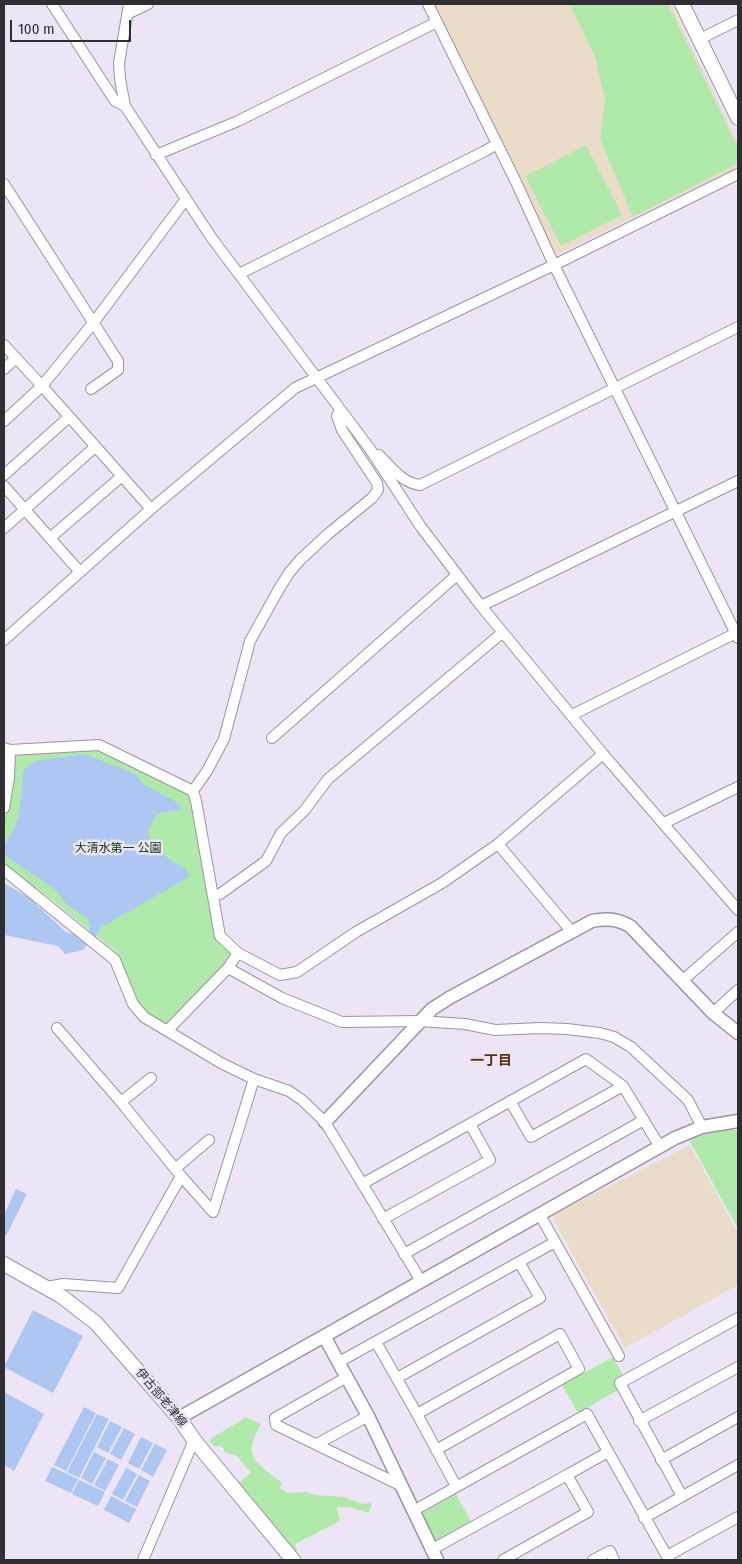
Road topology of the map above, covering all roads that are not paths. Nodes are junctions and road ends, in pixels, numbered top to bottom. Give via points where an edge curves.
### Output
1 (52, 4) edge
2 (148, 4) edge
3 (428, 4) edge
4 (682, 4) edge
5 (128, 9) edge
6 (738, 20) edge
7 (437, 22) junction
8 (700, 39) junction
9 (125, 106) junction
10 (738, 118) edge
11 (497, 144) junction
12 (156, 155) junction
13 (738, 174) edge
14 (4, 184) edge
15 (186, 199) junction
16 (554, 265) junction
17 (239, 274) junction
18 (94, 322) junction
19 (738, 327) edge
20 (4, 345) edge
21 (16, 358) junction
22 (4, 369) edge
23 (317, 378) junction
24 (42, 386) junction
25 (91, 388) dead end
26 (615, 388) junction
27 (340, 410) junction
28 (70, 417) junction
29 (4, 421) edge
30 (95, 447) junction
31 (370, 449) junction
32 (4, 475) edge
33 (122, 476) junction
34 (738, 481) edge
35 (4, 486) edge
36 (151, 509) junction
37 (24, 510) junction
38 (676, 512) junction
39 (4, 528) edge
40 (50, 538) junction
41 (80, 572) junction
42 (458, 575) junction
43 (481, 606) junction
44 (502, 633) junction
45 (6, 634) edge
46 (737, 634) edge
47 (572, 715) junction
48 (272, 738) dead end
49 (7, 749) edge
50 (603, 754) junction
51 (738, 786) edge
52 (193, 791) junction
53 (4, 808) edge
54 (664, 823) junction
55 (498, 844) junction
56 (4, 870) edge
57 (213, 896) junction
58 (738, 910) edge
59 (572, 932) junction
60 (738, 932) edge
61 (238, 953) junction
62 (228, 968) junction
63 (682, 980) junction
64 (738, 990) edge
65 (712, 1014) junction
66 (419, 1021) junction
67 (57, 1028) dead end
68 (167, 1031) junction
69 (738, 1033) edge
70 (151, 1078) dead end
71 (254, 1079) junction
72 (623, 1086) junction
73 (510, 1101) junction
74 (121, 1102) junction
75 (644, 1120) junction
76 (738, 1121) edge
77 (325, 1122) junction
78 (470, 1124) junction
79 (702, 1127) junction
80 (209, 1140) dead end
81 (660, 1148) junction
82 (179, 1172) junction
83 (362, 1184) junction
84 (540, 1215) junction
85 (383, 1219) junction
86 (556, 1242) junction
87 (404, 1254) junction
88 (519, 1262) junction
89 (4, 1264) edge
90 (421, 1281) junction
91 (47, 1287) junction
92 (738, 1318) edge
93 (324, 1336) junction
94 (376, 1342) junction
95 (619, 1356) dead end
96 (339, 1362) junction
97 (738, 1367) edge
98 (347, 1377) junction
99 (398, 1378) junction
100 (418, 1414) junction
101 (368, 1416) junction
102 (738, 1417) edge
103 (179, 1418) junction
104 (639, 1421) junction
105 (194, 1440) junction
106 (317, 1444) junction
107 (436, 1450) junction
108 (608, 1452) junction
109 (661, 1460) junction
110 (738, 1465) edge
111 (567, 1475) junction
112 (400, 1485) junction
113 (456, 1486) junction
114 (682, 1496) junction
115 (413, 1510) junction
116 (738, 1517) edge
117 (644, 1518) junction
118 (434, 1555) edge
119 (668, 1558) edge
120 (143, 1560) edge
121 (293, 1560) edge
122 (503, 1560) edge
123 (593, 1560) edge
124 (614, 1560) edge

1 - 9 street via 115,101
2 - 5 street
3 - 7 street
4 - 8 main road
5 - 9 street via 119,63
6 - 8 street
7 - 11 street
7 - 12 street via 238,121
8 - 10 main road
9 - 12 street
11 - 16 street
11 - 17 street
12 - 15 street
13 - 16 street
14 - 18 street
15 - 17 street
15 - 18 street
16 - 23 street
16 - 26 street
17 - 23 street
18 - 24 street
18 - 25 street via 119,366
19 - 26 street
20 - 21 street
21 - 22 street
21 - 24 street
23 - 27 street
23 - 36 street via 295,388
24 - 28 street
24 - 29 street
26 - 31 street via 420,485 403,480
26 - 38 street
27 - 31 street
27 - 52 street via 337,416 342,430 377,483 378,490 300,560 279,589 250,641 224,739
28 - 30 street
28 - 32 street
30 - 33 street
30 - 37 street
31 - 42 street via 421,527
33 - 36 street
33 - 40 street
34 - 38 street
35 - 37 street
36 - 41 street
37 - 39 street
37 - 40 street
38 - 43 street
38 - 46 street
40 - 41 street
41 - 45 street
42 - 43 street
42 - 48 street
43 - 44 street
44 - 47 street
44 - 57 street via 328,779 304,811 281,833 266,861
46 - 47 street
47 - 50 street
49 - 52 street via 99,745
49 - 53 street via 9,778
50 - 54 street
50 - 55 street
51 - 54 street
52 - 57 street
54 - 58 street
55 - 59 street
55 - 61 street via 442,883 356,932 297,972 280,975
56 - 68 street via 115,960 133,1004 144,1017
57 - 61 street via 220,936
59 - 63 street via 592,921 621,921 630,926
59 - 66 street via 449,998
60 - 63 street
61 - 62 street
62 - 66 street via 282,998 342,1022
62 - 68 street
63 - 65 street
64 - 65 street
65 - 69 street
66 - 77 street
66 - 79 street via 495,1030 567,1029 614,1037 631,1047 688,1100
67 - 74 street
68 - 71 street
70 - 74 street
71 - 77 street via 289,1091
71 - 82 street via 213,1212
72 - 73 street via 586,1059
72 - 73 street via 531,1137
72 - 75 street
73 - 78 street
74 - 82 street
75 - 81 street
75 - 87 street
76 - 79 street
77 - 83 street
78 - 83 street
78 - 85 street via 490,1160
79 - 81 street
80 - 82 street
81 - 84 street
82 - 91 street via 118,1288 63,1284
83 - 85 street
84 - 86 street
84 - 90 street
85 - 87 street
86 - 88 street
86 - 95 street
87 - 90 street
88 - 94 street
88 - 99 street via 540,1298
89 - 91 main road, 伊古部老津線
90 - 93 street
91 - 103 main road, 伊古部老津線 via 96,1323
92 - 104 street via 620,1383
93 - 96 street
93 - 103 street
94 - 96 street
94 - 99 street
96 - 98 street
97 - 104 street
98 - 101 street
98 - 106 street via 275,1418 276,1425
99 - 100 street
100 - 107 street
100 - 107 street via 560,1334 579,1369
101 - 106 street
101 - 112 street
102 - 109 street
103 - 105 main road, 伊古部老津線
104 - 109 street
105 - 120 street
105 - 121 main road, 伊古部老津線
106 - 112 street
107 - 113 street
108 - 111 street
108 - 113 street via 587,1414
108 - 117 street
109 - 114 street
110 - 114 street
111 - 118 street
111 - 122 street via 588,1512
112 - 115 street
113 - 115 street
114 - 117 street
115 - 118 street
116 - 119 street
117 - 119 street
123 - 124 street via 610,1552

